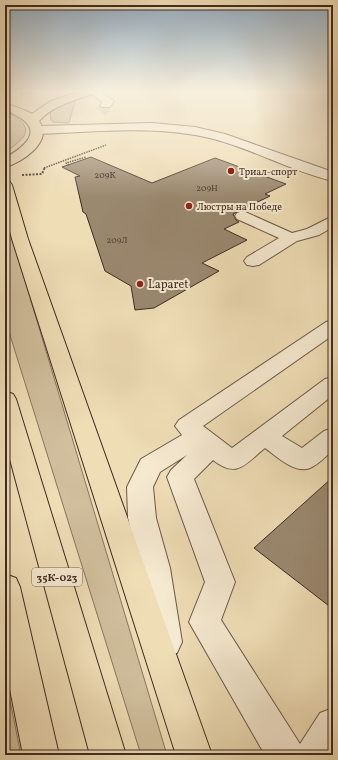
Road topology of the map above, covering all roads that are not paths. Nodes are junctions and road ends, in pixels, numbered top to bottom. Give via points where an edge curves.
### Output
1 (36, 126) edge
2 (66, 126) edge
3 (97, 128) joint
4 (11, 160) edge
5 (9, 177) edge
6 (333, 178) edge
7 (243, 216) dead end
8 (333, 221) edge
9 (291, 238) junction
10 (253, 261) dead end
11 (333, 326) edge
12 (333, 384) edge
13 (5, 399) edge
14 (264, 436) junction
15 (333, 437) edge
16 (206, 441) junction
17 (5, 587) edge
18 (180, 711) junction
19 (333, 726) edge
20 (41, 755) edge
21 (108, 755) edge
22 (194, 755) edge
23 (286, 755) edge
24 (314, 755) edge

1 - 4 main road via 34,143
2 - 3 street
3 - 6 street via 152,127 248,139
4 - 5 main road
5 - 18 main road via 20,239
7 - 9 street
8 - 9 street via 313,232
9 - 10 street
11 - 16 street via 187,426
12 - 14 street
13 - 21 main road, 35К-023
14 - 15 street via 303,461
14 - 16 street via 232,461
16 - 18 street via 150,466 140,486 142,518 155,568 164,634
16 - 23 street via 180,477 220,582 205,622
17 - 20 main road
18 - 22 main road
19 - 24 street

